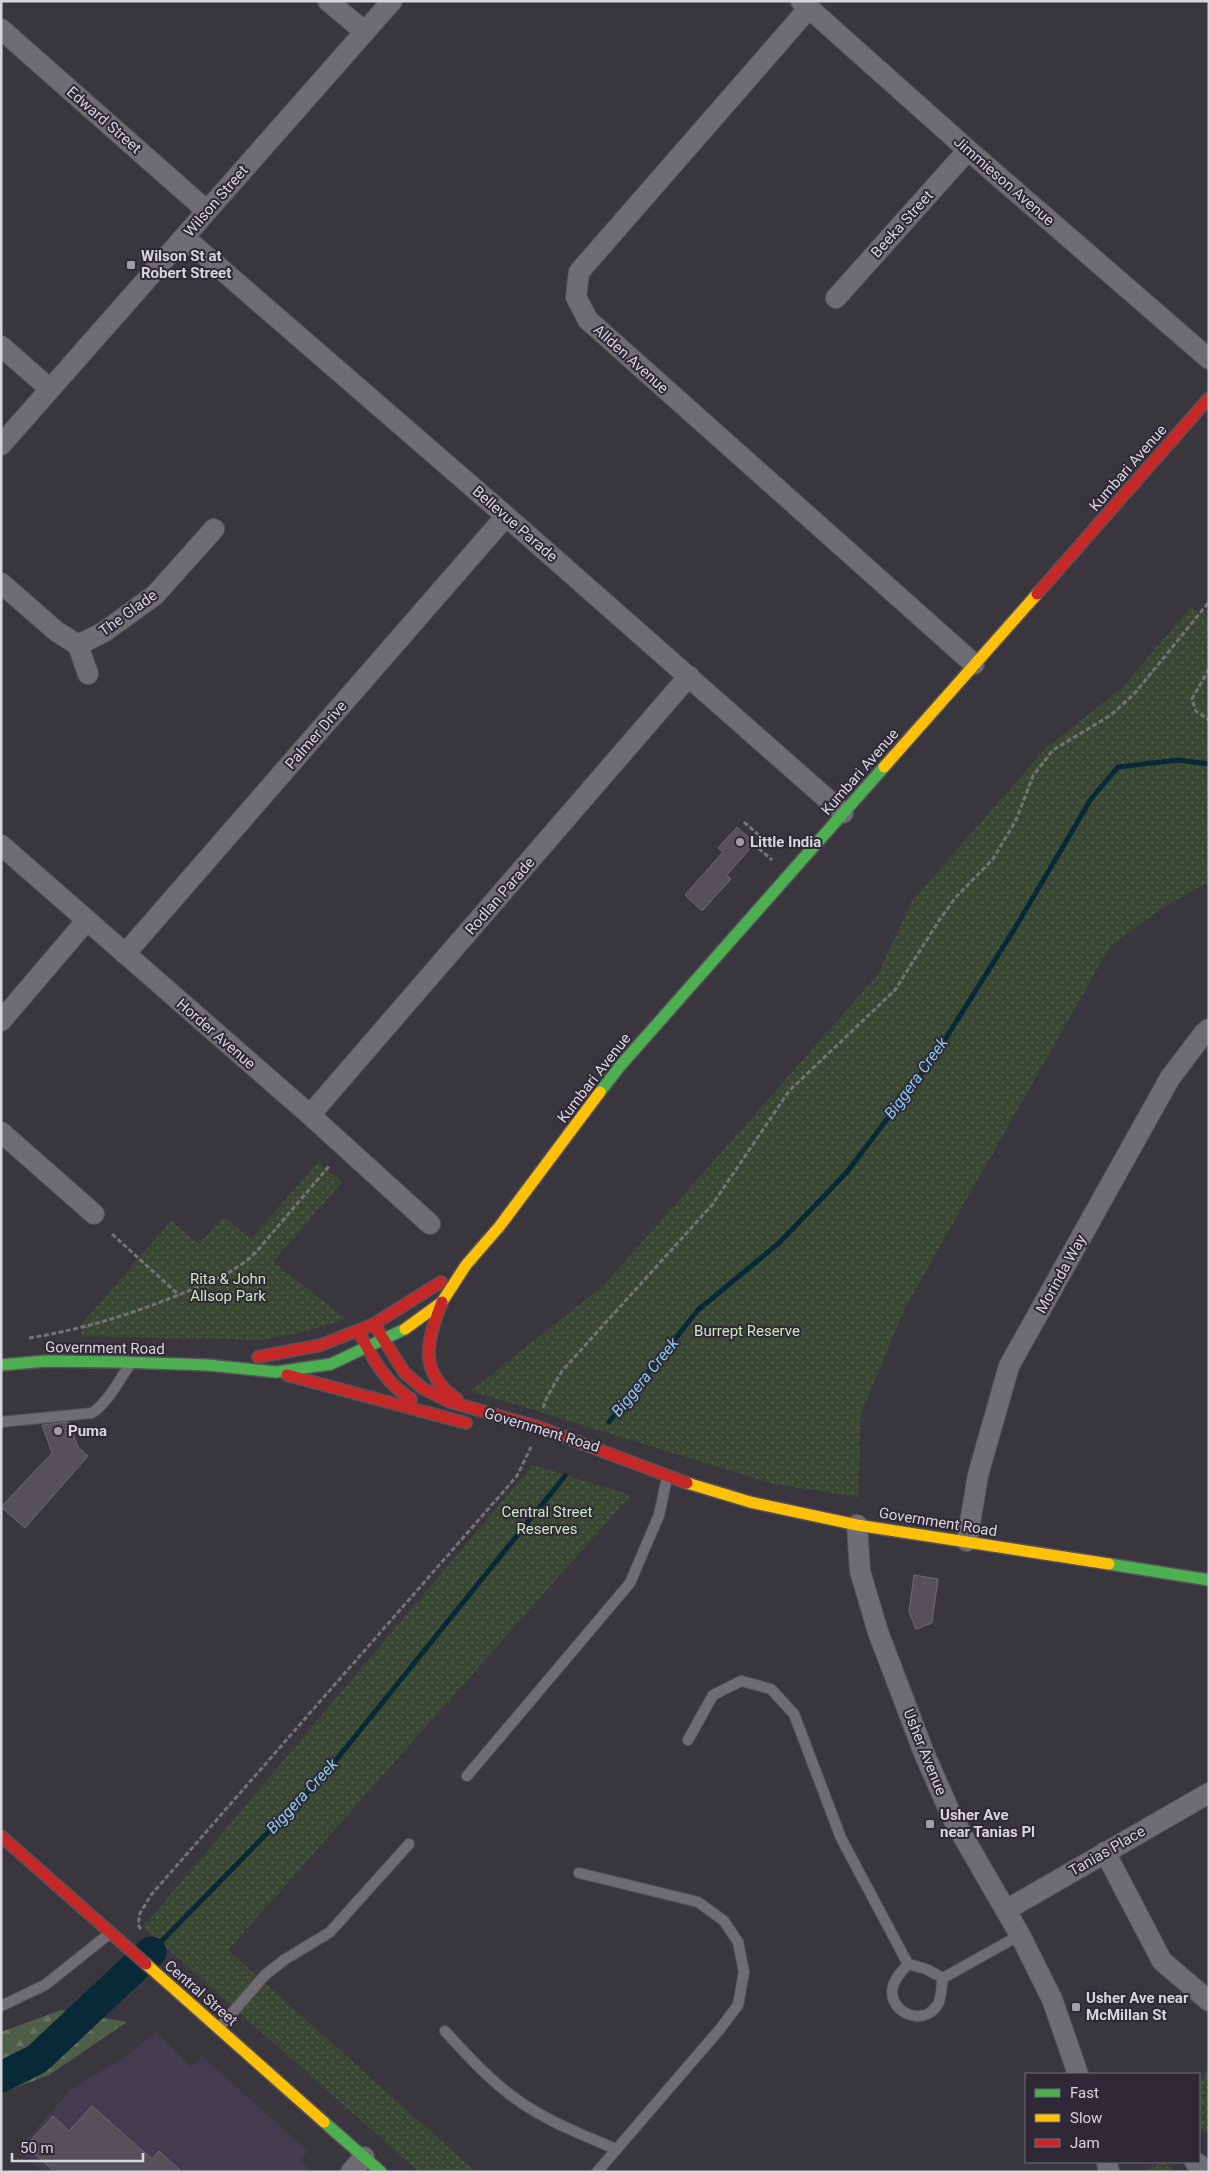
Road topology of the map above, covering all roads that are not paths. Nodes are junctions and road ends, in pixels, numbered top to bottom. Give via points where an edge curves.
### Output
1 (328, 1) edge
2 (392, 1) edge
3 (805, 5) edge
4 (1, 30) edge
5 (365, 32) junction
6 (968, 150) junction
7 (207, 211) junction
8 (184, 237) junction
9 (836, 298) dead end
10 (1, 346) edge
11 (1209, 359) edge
12 (50, 389) junction
13 (1209, 398) edge
14 (1, 445) edge
15 (506, 516) junction
16 (214, 529) dead end
17 (1, 582) edge
18 (78, 645) junction
19 (974, 664) junction
20 (88, 674) dead end
21 (689, 676) junction
22 (843, 813) junction
23 (1, 845) edge
24 (87, 920) junction
25 (125, 954) junction
26 (1, 1021) edge
27 (1209, 1029) edge
28 (310, 1115) junction
29 (1, 1132) edge
30 (94, 1214) dead end
31 (430, 1224) dead end
32 (466, 1264) junction
33 (442, 1302) junction
34 (374, 1324) junction
35 (358, 1331) junction
36 (384, 1340) junction
37 (367, 1348) junction
38 (131, 1363) junction
39 (1, 1365) edge
40 (208, 1365) junction
41 (276, 1372) junction
42 (474, 1409) junction
43 (1, 1422) edge
44 (609, 1466) dead end
45 (667, 1477) junction
46 (858, 1525) junction
47 (967, 1541) junction
48 (1209, 1580) edge
49 (688, 1740) dead end
50 (467, 1776) dead end
51 (1209, 1793) edge
52 (1, 1836) edge
53 (409, 1844) dead end
54 (1105, 1852) junction
55 (579, 1873) dead end
56 (1006, 1910) junction
57 (110, 1933) junction
58 (1020, 1935) junction
59 (908, 1964) junction
60 (943, 1978) junction
61 (1209, 2001) edge
62 (1, 2006) edge
63 (218, 2029) junction
64 (445, 2031) dead end
65 (1078, 2073) edge
66 (616, 2149) junction
67 (364, 2157) junction
68 (1196, 2163) edge
69 (351, 2172) edge
70 (381, 2172) edge
71 (597, 2172) edge
72 (1209, 2172) edge

1 - 5 street
2 - 5 street, Wilson Street
3 - 6 street, Jimmieson Avenue
3 - 19 street, Allden Avenue via 578,272 576,297 588,320
4 - 7 street, Edward Street
5 - 7 street, Wilson Street
6 - 9 street, Beeka Street
6 - 11 street, Jimmieson Avenue
7 - 8 street, Wilson Street
8 - 12 street, Wilson Street
8 - 15 street, Bellevue Parade
10 - 12 street
12 - 14 street, Wilson Street
13 - 19 main road, Kumbari Avenue
15 - 21 street, Bellevue Parade
15 - 25 street, Palmer Drive
16 - 18 street, The Glade via 155,595 104,632
17 - 18 street via 56,631
18 - 20 street
19 - 22 main road, Kumbari Avenue
21 - 22 street, Bellevue Parade
21 - 28 street, Rodlan Parade
22 - 32 main road, Kumbari Avenue via 620,1066 499,1227
23 - 24 street, Horder Avenue
24 - 25 street, Horder Avenue
24 - 26 street
25 - 28 street, Horder Avenue
27 - 47 street, Morinda Way via 1170,1078 1009,1366 978,1475
28 - 31 street, Horder Avenue
29 - 30 street
32 - 33 main road, Kumbari Avenue
32 - 34 main road, Kumbari Avenue
33 - 36 main road, Kumbari Avenue via 411,1326
33 - 42 main road, Government Road via 429,1335 428,1358 436,1382
34 - 35 main road, Government Road
34 - 36 main road, Government Road
35 - 37 main road, Government Road
35 - 40 main road, Government Road via 320,1345
36 - 37 main road, Government Road
36 - 42 main road, Government Road via 404,1372 422,1388
37 - 41 main road, Government Road via 331,1364
37 - 41 main road, Government Road via 382,1375 404,1395 472,1425
38 - 39 main road, Government Road via 46,1361
38 - 40 main road, Government Road
38 - 43 lane via 100,1408 92,1412
40 - 41 main road, Government Road
42 - 45 main road, Government Road via 538,1427
44 - 45 main road, Government Road
45 - 46 main road, Government Road via 750,1502
45 - 50 lane via 659,1515 630,1583
46 - 47 main road, Government Road
46 - 56 street, Usher Avenue via 860,1571 878,1632 924,1753 953,1818
47 - 48 main road, Government Road
49 - 59 lane via 712,1695 741,1681 771,1689 794,1714 842,1838
51 - 54 street, Tanias Place
52 - 57 main road, Central Street
53 - 63 lane via 330,1932 265,1975
54 - 56 street, Tanias Place
54 - 61 street via 1162,1961
55 - 66 lane via 698,1902 724,1921 738,1942 744,1972 738,2005
56 - 58 street, Usher Avenue
57 - 62 lane via 45,1985
57 - 63 main road, Central Street
58 - 60 lane
58 - 65 street, Usher Avenue via 1052,1999
59 - 60 lane
59 - 60 lane via 896,1978 892,1992 896,2006 907,2015 921,2016 934,2010 941,1997
63 - 67 main road, Central Street
64 - 66 lane via 480,2069 509,2094 578,2134
66 - 71 lane
67 - 69 street
67 - 70 main road, Central Street
68 - 72 street

